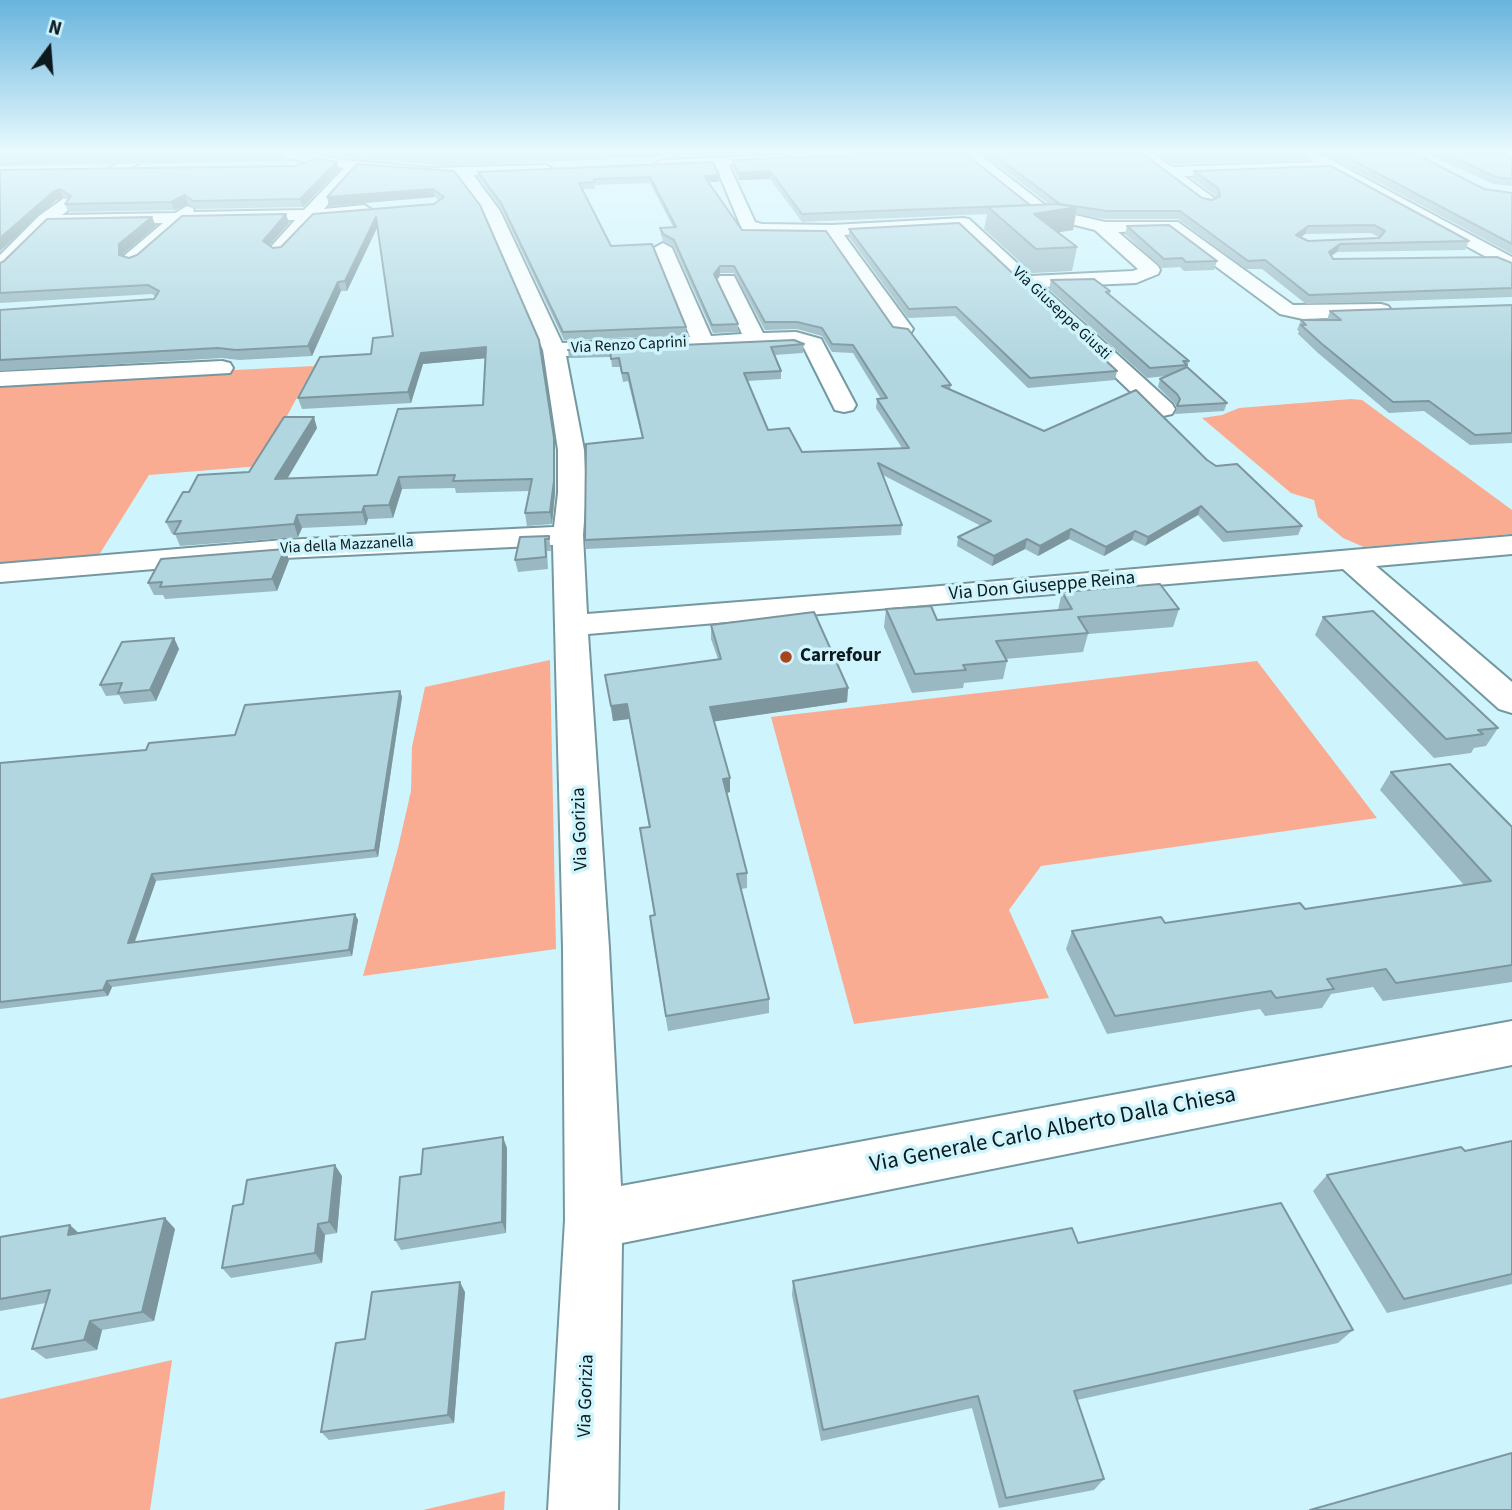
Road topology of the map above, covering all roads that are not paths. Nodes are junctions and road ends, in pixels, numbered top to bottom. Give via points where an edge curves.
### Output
1 (43, 221) edge
2 (175, 221) edge
3 (304, 221) edge
4 (497, 221) edge
5 (746, 221) edge
6 (987, 221) edge
7 (1085, 221) edge
8 (1433, 221) edge
9 (962, 223) junction
10 (1103, 227) junction
11 (832, 229) junction
12 (1463, 238) junction
13 (1424, 239) edge
14 (663, 248) edge
15 (277, 250) edge
16 (1458, 258) edge
17 (132, 259) edge
18 (1505, 261) edge
19 (1, 263) edge
20 (727, 280) edge
21 (1027, 282) junction
22 (1400, 309) edge
23 (902, 328) edge
24 (755, 340) junction
25 (703, 342) junction
26 (554, 350) junction
27 (222, 368) edge
28 (0, 379) edge
29 (844, 405) dead end
30 (1163, 409) dead end
31 (568, 535) junction
32 (1512, 545) edge
33 (1348, 558) junction
34 (0, 573) edge
35 (573, 625) junction
36 (1512, 701) edge
37 (1512, 1043) edge
38 (594, 1220) junction
39 (583, 1510) edge

1 - 19 street
2 - 17 street
3 - 15 street
4 - 26 street, Via Gorizia
5 - 11 street via 771,230
6 - 9 street
7 - 10 street
8 - 12 street
9 - 11 street
9 - 21 street, Via Giuseppe Giusti
10 - 21 street via 1151,270 1136,277
10 - 22 street via 1172,226 1287,310
11 - 23 street
12 - 13 street
12 - 18 street
14 - 25 street, Via Renzo Caprini
16 - 18 street
20 - 24 street
21 - 30 street, Via Giuseppe Giusti
24 - 25 street, Via Renzo Caprini
24 - 29 street, Via Renzo Caprini via 796,338 813,344
25 - 26 street, Via Renzo Caprini
26 - 31 street, Via Gorizia via 572,468
27 - 28 street
31 - 34 street, Via della Mazzanella via 284,549
31 - 35 street, Via Gorizia
32 - 33 street, Via Don Giuseppe Reina
33 - 35 street, Via Don Giuseppe Reina
33 - 36 street
35 - 38 street, Via Gorizia
37 - 38 street, Via Generale Carlo Alberto Dalla Chiesa
38 - 39 street, Via Gorizia

